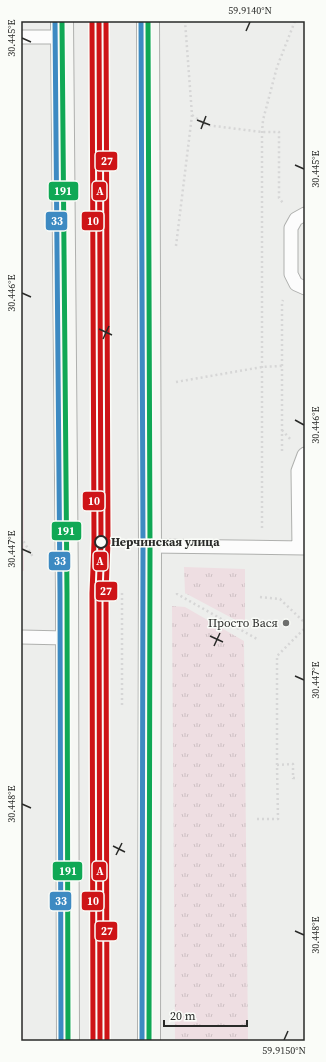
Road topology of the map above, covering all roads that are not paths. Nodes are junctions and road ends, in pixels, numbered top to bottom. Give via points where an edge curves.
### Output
1 (148, 21) edge
2 (62, 29) edge
3 (21, 37) edge
4 (300, 216) edge
5 (300, 286) edge
6 (305, 454) edge
7 (302, 496) edge
8 (150, 546) junction
9 (302, 548) edge
10 (21, 637) edge
11 (66, 638) junction
12 (68, 1041) edge
13 (149, 1041) edge

1 - 8 main road
2 - 3 lane
2 - 11 main road
4 - 5 lane via 291,228 291,274
6 - 7 lane via 298,471
7 - 9 lane
8 - 9 lane
8 - 13 main road
10 - 11 lane
11 - 12 main road

